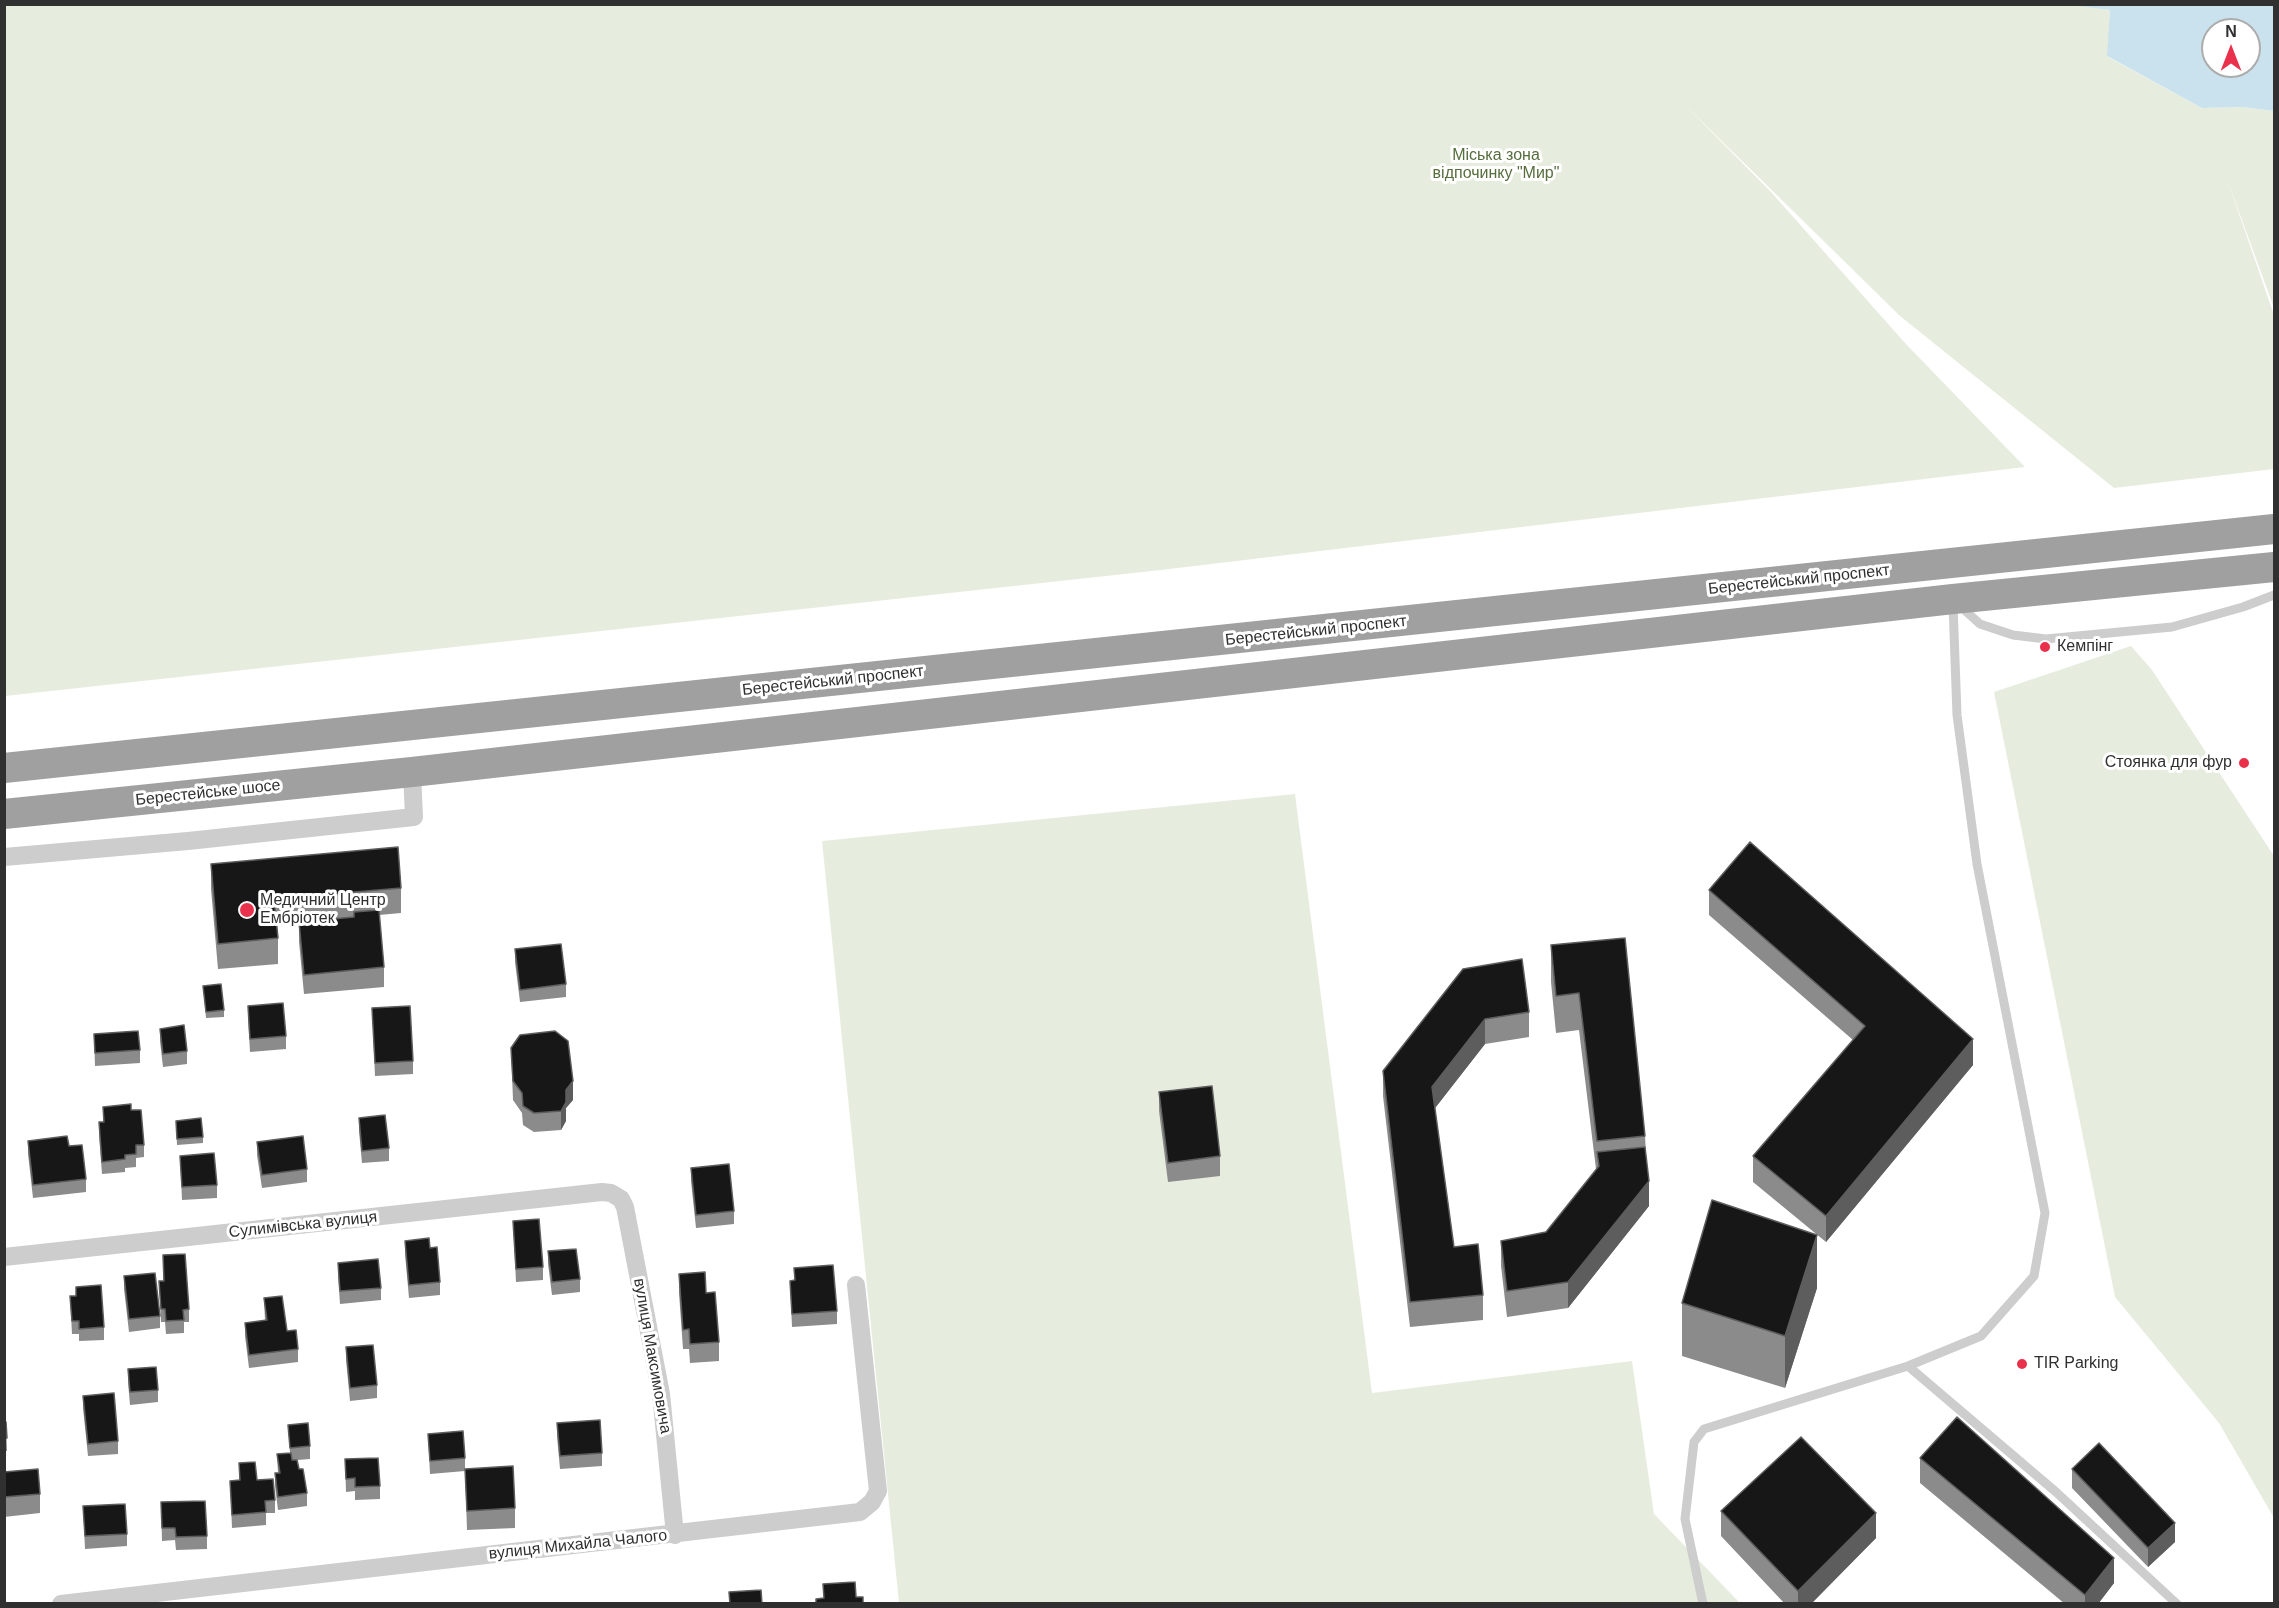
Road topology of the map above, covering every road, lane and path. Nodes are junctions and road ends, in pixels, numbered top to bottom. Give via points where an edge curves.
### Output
1 (2274, 530) edge
2 (2274, 567) edge
3 (2274, 596) edge
4 (1953, 599) junction
5 (4, 768) edge
6 (412, 772) junction
7 (4, 814) edge
8 (4, 857) edge
9 (602, 1192) joint
10 (4, 1257) edge
11 (856, 1285) dead end
12 (1908, 1366) junction
13 (675, 1535) junction
14 (61, 1604) edge
15 (1704, 1604) edge
16 (2177, 1604) edge

1 - 5 highway, Берестейський проспект
2 - 4 highway
3 - 4 lane via 2172,627 2046,639 2013,635 1980,624
4 - 6 highway
4 - 12 lane via 1957,715 1977,864 2045,1213 2034,1276 1989,1328 1981,1336
6 - 7 highway, Берестейське шосе
6 - 8 street via 414,817
9 - 10 street, Сулимівська вулиця
9 - 13 street, вулиця Максимовича via 616,1195 625,1207 662,1394
11 - 13 street, вулиця Михайла Чалого via 878,1491 872,1502 860,1512
12 - 15 lane via 1704,1429 1694,1442 1685,1519
12 - 16 lane via 2056,1492
13 - 14 street, вулиця Михайла Чалого

